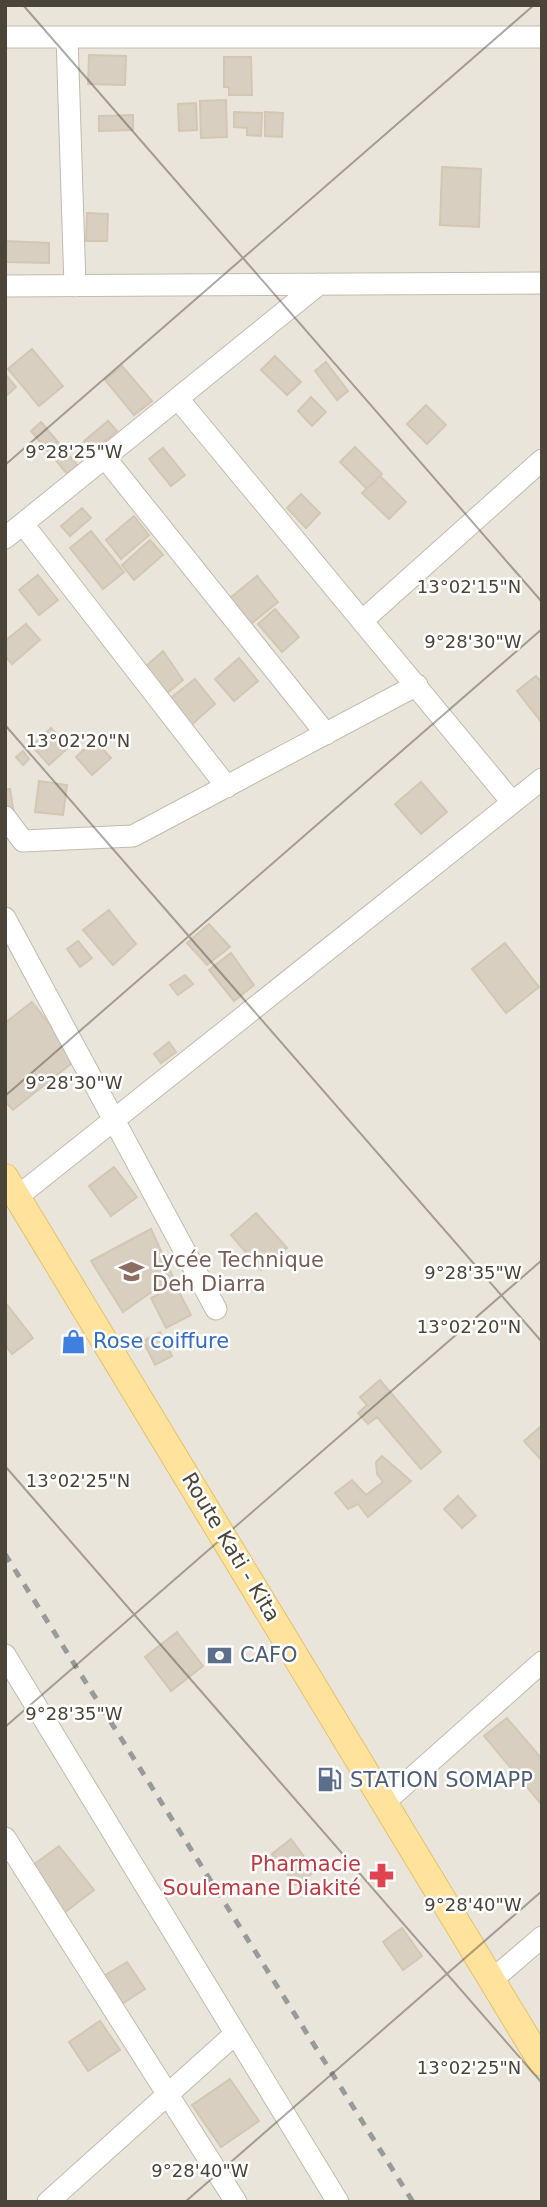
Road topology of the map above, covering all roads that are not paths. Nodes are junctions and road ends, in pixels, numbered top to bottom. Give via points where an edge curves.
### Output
1 (5, 37) edge
2 (67, 37) junction
3 (542, 37) edge
4 (542, 283) edge
5 (318, 284) junction
6 (5, 286) edge
7 (75, 286) junction
8 (179, 400) junction
9 (106, 458) junction
10 (542, 460) edge
11 (23, 524) junction
12 (5, 538) edge
13 (362, 621) junction
14 (416, 685) junction
15 (326, 734) junction
16 (542, 779) edge
17 (227, 788) junction
18 (512, 802) junction
19 (5, 817) edge
20 (5, 918) edge
21 (114, 1120) junction
22 (11, 1187) edge
23 (216, 1308) dead end
24 (5, 1655) edge
25 (542, 1662) edge
26 (14, 1693) edge
27 (386, 1802) junction
28 (5, 1838) edge
29 (542, 1937) edge
30 (492, 1980) junction
31 (235, 2034) junction
32 (542, 2063) edge
33 (168, 2095) junction
34 (48, 2202) edge
35 (236, 2202) edge
36 (338, 2202) edge

1 - 2 street
2 - 3 street
2 - 7 street
4 - 5 street
5 - 7 street
5 - 8 street
6 - 7 street
8 - 9 street
8 - 13 street
9 - 11 street
9 - 15 street
10 - 13 street
11 - 12 street
11 - 17 street
13 - 14 street
14 - 15 street
14 - 18 street
15 - 17 street
16 - 18 street
17 - 19 street via 134,836 23,841
18 - 21 street
20 - 21 street
21 - 22 street
21 - 23 street
22 - 27 main road, Route Kati - Kita
24 - 26 street
25 - 27 street
26 - 31 street
27 - 30 main road, Route Kati - Kita
28 - 33 street
29 - 30 street
30 - 32 main road, Route Kati - Kita
31 - 33 street
31 - 36 street
33 - 34 street
33 - 35 street

